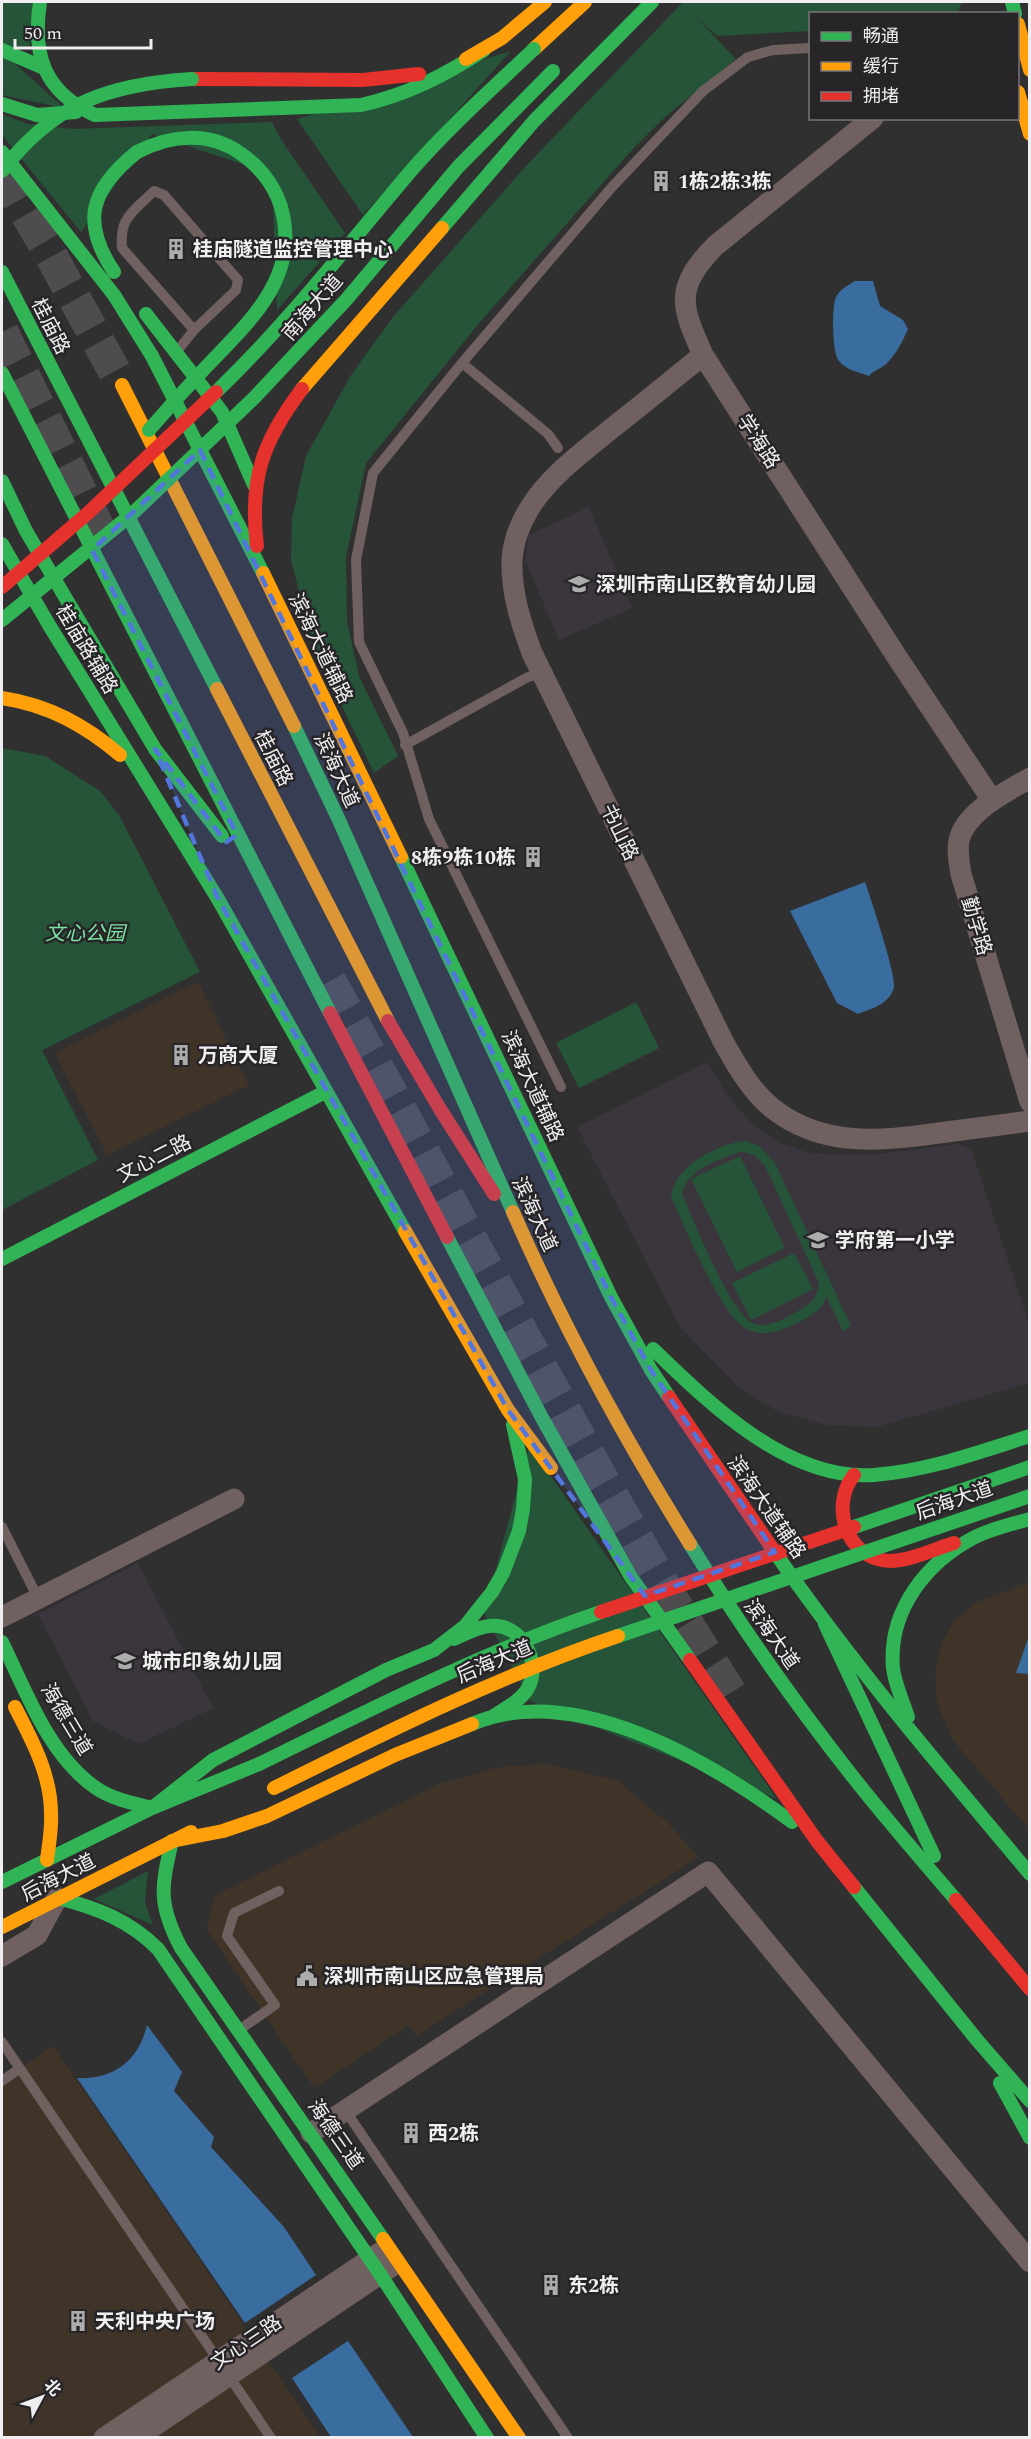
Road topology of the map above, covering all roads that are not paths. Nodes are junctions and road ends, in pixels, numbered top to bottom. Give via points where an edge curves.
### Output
1 (40, 2) edge
2 (546, 2) edge
3 (585, 2) edge
4 (652, 2) edge
5 (1019, 32) edge
6 (809, 48) edge
7 (2, 50) edge
8 (484, 50) junction
9 (44, 68) junction
10 (557, 68) dead end
11 (1029, 70) edge
12 (1019, 99) edge
13 (2, 104) edge
14 (86, 112) junction
15 (871, 120) edge
16 (1029, 134) edge
17 (2, 152) edge
18 (2, 171) edge
19 (2, 272) edge
20 (126, 289) dead end
21 (140, 307) dead end
22 (194, 330) junction
23 (176, 353) junction
24 (703, 356) junction
25 (462, 363) junction
26 (2, 373) edge
27 (122, 385) tunnel mouth
28 (135, 445) dead end
29 (558, 448) dead end
30 (122, 463) dead end
31 (2, 481) edge
32 (254, 485) junction
33 (100, 502) junction
34 (2, 544) edge
35 (260, 566) junction
36 (2, 587) edge
37 (2, 620) edge
38 (542, 672) junction
39 (2, 698) edge
40 (405, 745) junction
41 (155, 749) junction
42 (140, 774) junction
43 (1029, 778) edge
44 (992, 800) junction
45 (269, 897) junction
46 (218, 900) junction
47 (561, 1087) dead end
48 (325, 1092) junction
49 (1029, 1102) edge
50 (1029, 1121) edge
51 (530, 1251) junction
52 (2, 1259) edge
53 (612, 1298) junction
54 (508, 1410) junction
55 (1029, 1436) edge
56 (1029, 1467) edge
57 (854, 1475) junction
58 (1029, 1496) edge
59 (234, 1499) dead end
60 (1029, 1519) edge
61 (2, 1527) edge
62 (978, 1535) junction
63 (631, 1577) junction
64 (38, 1598) junction
65 (2, 1617) edge
66 (825, 1624) junction
67 (2, 1642) edge
68 (446, 1642) junction
69 (7, 1691) dead end
70 (492, 1717) junction
71 (915, 1737) junction
72 (269, 1790) dead end
73 (152, 1808) junction
74 (214, 1820) dead end
75 (172, 1841) junction
76 (817, 1841) junction
77 (39, 1864) junction
78 (2, 1866) edge
79 (1029, 1874) edge
80 (2, 1882) edge
81 (279, 1891) dead end
82 (952, 1896) junction
83 (58, 1898) junction
84 (2, 1927) edge
85 (2, 1956) edge
86 (1029, 1989) edge
87 (239, 2030) junction
88 (976, 2040) junction
89 (2, 2042) edge
90 (19, 2069) junction
91 (2, 2081) edge
92 (1029, 2101) edge
93 (345, 2110) junction
94 (311, 2133) junction
95 (1029, 2138) edge
96 (394, 2254) junction
97 (1029, 2262) edge
98 (375, 2266) junction
99 (224, 2367) junction
100 (104, 2438) edge
101 (136, 2438) edge
102 (272, 2438) edge
103 (487, 2438) edge
104 (519, 2438) edge
105 (568, 2438) edge

1 - 9 main road via 36,35
2 - 8 main road
3 - 33 main road, 南海大道, bridge via 473,106 412,170 270,339
4 - 32 main road via 534,122 301,391 264,451
5 - 11 main road
6 - 25 lane via 773,50 748,57 703,91 612,187
7 - 9 main road
8 - 14 main road via 418,89 361,105 110,116
8 - 18 main road, bridge via 425,73 363,80 203,79 139,83 78,103 37,132
9 - 14 main road via 59,93
10 - 37 main road, 南海大道, bridge via 454,172 333,314 242,411 104,540
12 - 16 main road
13 - 14 main road via 37,114
15 - 24 street, 学海路 via 715,246 693,271 684,303
17 - 35 main road, 滨海大道辅路 via 114,295 152,356
19 - 51 main road, 桂庙路 via 387,1019
20 - 28 main road, bridge via 99,251 94,226 96,198 114,171 137,152 165,140 192,136 224,142 256,167 278,196 286,224 280,274 261,308
21 - 23 main road
22 - 22 lane via 236,290 238,280 164,195 154,191 124,220 122,248
22 - 23 lane
23 - 32 main road via 222,412
24 - 38 street, 书山路 via 582,452 530,507 512,558 513,587 520,620
24 - 44 street, 学海路
25 - 29 lane via 548,434
25 - 40 lane via 373,473 356,560 359,642 403,733
26 - 45 main road
27 - 51 main road, 滨海大道 via 338,818
30 - 33 main road, bridge
31 - 41 main road via 26,531
32 - 35 main road via 253,522
33 - 36 main road, 南海大道, bridge
34 - 42 main road, 桂庙路辅路
35 - 53 main road, 滨海大道辅路
38 - 40 lane
38 - 50 street, 书山路 via 724,1043 753,1089 772,1108 795,1124 841,1139 891,1140
39 - 42 main road via 41,707 79,725 110,745
40 - 47 lane via 429,819
41 - 45 main road
41 - 46 main road
42 - 46 main road
43 - 44 street, 勤学路
44 - 49 street, 勤学路 via 967,825 957,855
45 - 63 main road via 541,1416
46 - 48 main road
48 - 52 main road, 文心二路
48 - 54 main road
51 - 82 main road, 滨海大道 via 662,1499 720,1593 853,1777
53 - 57 main road via 650,1346 738,1428 799,1460
53 - 66 main road, 滨海大道辅路 via 651,1370
54 - 63 main road
54 - 68 main road via 521,1451 525,1485 522,1521 511,1558 493,1592
55 - 57 main road via 896,1472
56 - 73 main road, 后海大道, bridge via 554,1628 406,1692 259,1764
57 - 62 main road via 843,1496 844,1522 855,1544 872,1558 892,1561
58 - 72 main road, 后海大道, bridge via 562,1654 428,1712
59 - 64 street
60 - 62 main road
61 - 64 lane
62 - 71 main road via 924,1575 898,1617 892,1641 893,1670
63 - 76 main road
64 - 65 street
66 - 71 main road, 滨海大道辅路
66 - 82 main road
67 - 73 main road, 海德三道 via 55,1742 81,1777 104,1793
68 - 70 main road via 483,1627 496,1626 517,1634 525,1645 533,1673 529,1687
68 - 73 main road via 213,1760
69 - 77 main road, 海德三道 via 40,1761 49,1790 52,1821
70 - 75 main road via 417,1745 258,1819 229,1830
70 - 76 main road via 567,1714 609,1723 710,1766
71 - 79 main road, 滨海大道辅路
73 - 77 main road, 后海大道
74 - 75 main road, 后海大道
75 - 83 main road, 后海大道
75 - 87 main road, 海德三道 via 162,1881 162,1905 169,1928
76 - 88 main road
77 - 78 street
77 - 80 main road, 后海大道
81 - 87 lane via 234,1913 227,1936 275,2005
82 - 86 main road, 滨海大道
83 - 84 main road, 后海大道
83 - 85 street via 37,1935
83 - 98 main road via 121,1917 158,1949
87 - 94 main road, 海德三道
88 - 92 main road
88 - 95 main road
89 - 90 lane
90 - 91 lane
90 - 99 lane
93 - 94 street
93 - 97 street via 708,1872
93 - 105 lane
94 - 96 main road, 海德三道
96 - 98 street, 文心三路
96 - 104 main road, 海德三道
98 - 99 street, 文心三路
98 - 103 main road
99 - 100 street, 文心三路
99 - 101 street, 文心三路
99 - 102 lane

